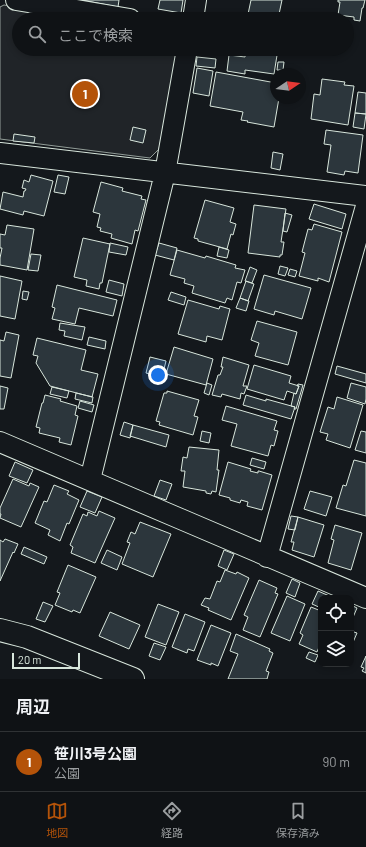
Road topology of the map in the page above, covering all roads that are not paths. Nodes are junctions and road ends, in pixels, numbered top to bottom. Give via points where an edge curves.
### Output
1 (16, 0) edge
2 (196, 0) edge
3 (88, 12) edge
4 (193, 12) edge
5 (186, 56) edge
6 (0, 153) edge
7 (165, 173) junction
8 (366, 196) edge
9 (366, 206) edge
10 (0, 442) edge
11 (90, 480) junction
12 (267, 557) junction
13 (366, 598) edge
14 (0, 630) edge
15 (133, 679) edge

1 - 3 street
2 - 4 street
5 - 7 street
6 - 7 street
7 - 8 street
7 - 11 street
9 - 12 street
10 - 11 street
11 - 12 street
12 - 13 street
14 - 15 street via 27,637

